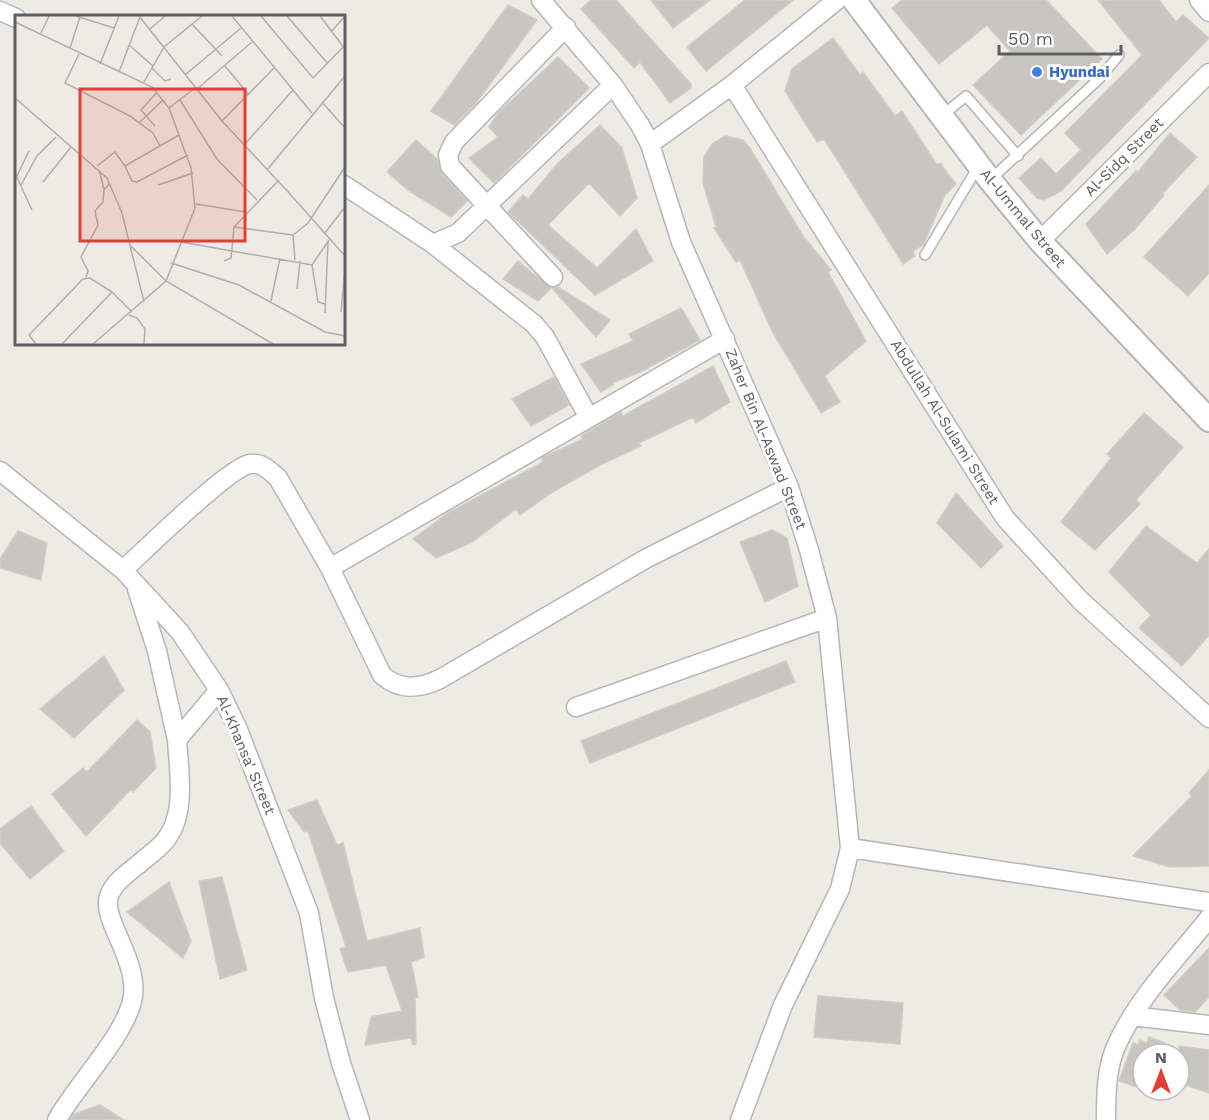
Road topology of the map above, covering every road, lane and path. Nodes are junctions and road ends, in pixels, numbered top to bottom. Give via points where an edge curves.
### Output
1 (541, 0) edge
2 (837, 0) edge
3 (1199, 0) edge
4 (860, 2) edge
5 (0, 11) edge
6 (1209, 12) edge
7 (15, 18) edge
8 (566, 27) junction
9 (1119, 55) dead end
10 (1209, 73) edge
11 (613, 85) junction
12 (732, 85) junction
13 (941, 116) junction
14 (650, 144) junction
15 (1018, 156) junction
16 (984, 173) junction
17 (345, 186) edge
18 (485, 207) junction
19 (1040, 241) junction
20 (433, 244) junction
21 (925, 255) dead end
22 (553, 277) dead end
23 (725, 339) junction
24 (1207, 413) edge
25 (589, 418) junction
26 (0, 471) edge
27 (789, 488) junction
28 (330, 568) junction
29 (129, 576) junction
30 (826, 618) junction
31 (219, 690) junction
32 (576, 707) dead end
33 (1209, 718) edge
34 (177, 740) junction
35 (850, 848) junction
36 (1209, 903) edge
37 (1209, 918) edge
38 (1132, 1016) junction
39 (1209, 1025) edge
40 (57, 1120) edge
41 (360, 1120) edge
42 (740, 1120) edge
43 (1106, 1120) edge

1 - 8 street, Zaher Bin Al-Aswad Street
2 - 12 street
3 - 6 street
4 - 13 street, Al-Ummal Street
5 - 7 street
8 - 11 street, Zaher Bin Al-Aswad Street
8 - 18 street via 450,149 450,166
9 - 15 lane
10 - 19 street, Al-Sidq Street
11 - 14 street, Zaher Bin Al-Aswad Street
11 - 18 street
12 - 14 street
12 - 33 street, Abdullah Al-Sulami Street via 1005,518 1080,600
13 - 15 lane via 966,96
13 - 16 street, Al-Ummal Street
14 - 23 street, Zaher Bin Al-Aswad Street via 670,213
15 - 16 lane
16 - 19 street, Al-Ummal Street
16 - 21 lane
17 - 20 street
18 - 20 street via 458,233
18 - 22 street
19 - 24 street, Al-Ummal Street
20 - 25 street via 534,324
23 - 25 street
23 - 27 street, Zaher Bin Al-Aswad Street
25 - 28 street
26 - 29 street, Al-Khansa' Street
27 - 28 street via 647,558 420,687 402,687 382,675
27 - 30 street, Zaher Bin Al-Aswad Street
28 - 29 street via 278,478 266,467 248,464 227,477
29 - 31 street, Al-Khansa' Street via 180,632
29 - 34 street via 157,651
30 - 32 street
30 - 35 street, Zaher Bin Al-Aswad Street
31 - 34 street
31 - 41 street, Al-Khansa' Street via 309,913 329,1018
34 - 40 street via 179,800 172,829 164,842 117,884 107,909 130,962 133,997 117,1032
35 - 36 street
35 - 42 street, Zaher Bin Al-Aswad Street via 840,889 783,1005
37 - 38 street
38 - 39 street
38 - 43 street via 1111,1063

